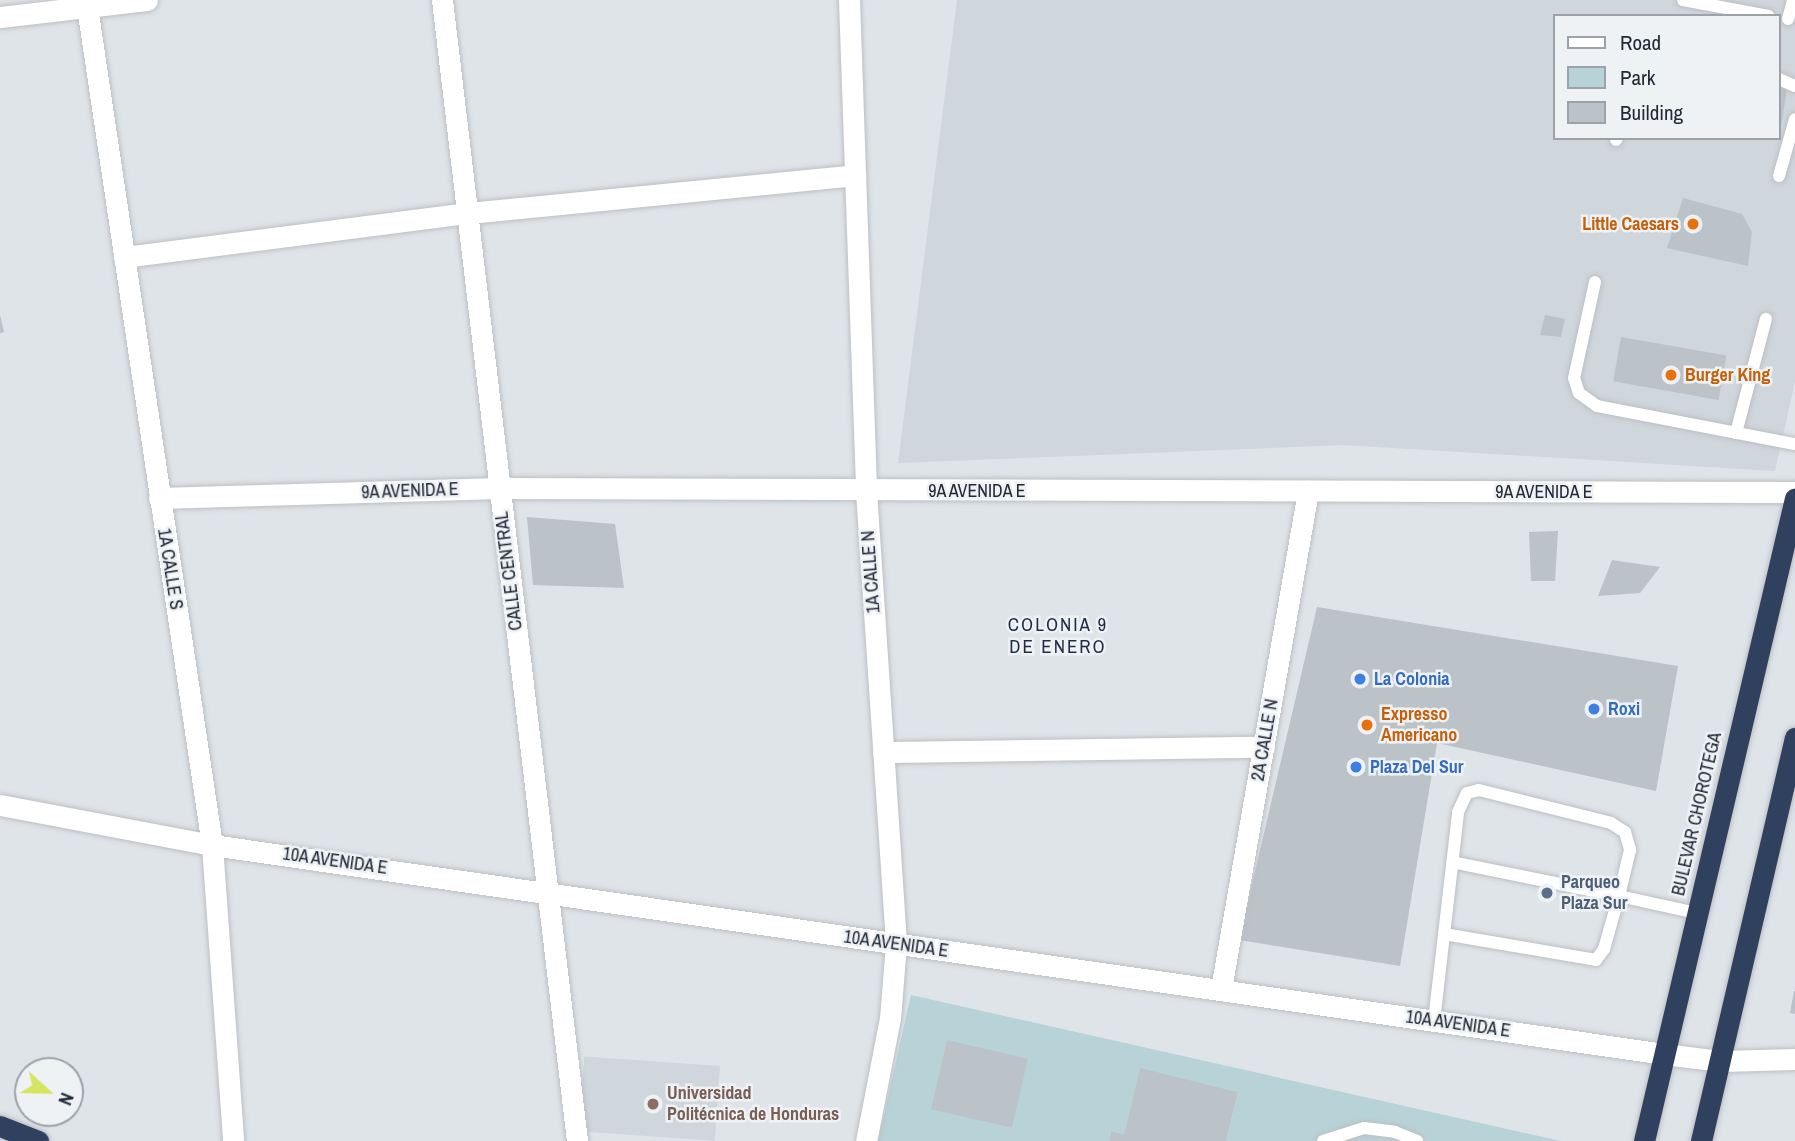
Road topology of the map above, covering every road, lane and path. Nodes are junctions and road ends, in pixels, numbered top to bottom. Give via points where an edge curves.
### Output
1 (147, 0) edge
2 (442, 0) edge
3 (849, 0) edge
4 (1683, 0) edge
5 (1793, 0) edge
6 (86, 4) edge
7 (1758, 14) edge
8 (0, 17) edge
9 (1787, 19) edge
10 (1795, 119) edge
11 (855, 175) junction
12 (1779, 176) dead end
13 (469, 213) junction
14 (124, 257) junction
15 (1595, 282) dead end
16 (1766, 319) dead end
17 (1736, 433) junction
18 (1795, 444) edge
19 (500, 488) junction
20 (866, 491) junction
21 (1308, 491) junction
22 (1795, 492) edge
23 (159, 498) junction
24 (1795, 498) edge
25 (1795, 738) edge
26 (1264, 747) junction
27 (883, 752) junction
28 (0, 805) edge
29 (212, 845) junction
30 (1452, 862) junction
31 (546, 890) junction
32 (1619, 896) junction
33 (1697, 913) junction
34 (1444, 934) junction
35 (896, 944) junction
36 (1221, 989) junction
37 (1434, 1021) junction
38 (1664, 1054) junction
39 (1795, 1059) edge
40 (1720, 1061) junction
41 (0, 1126) edge
42 (38, 1141) edge
43 (233, 1141) edge
44 (577, 1141) edge
45 (866, 1141) edge
46 (1323, 1141) edge
47 (1417, 1141) edge
48 (1644, 1141) edge
49 (1701, 1141) edge

1 - 6 street
2 - 13 street, CALLE CENTRAL
3 - 11 street, 1A CALLE N
4 - 7 lane
5 - 9 lane
6 - 8 street
6 - 14 street, 1A CALLE S
10 - 12 lane
11 - 13 street
11 - 20 street, 1A CALLE N
13 - 14 street
13 - 19 street, CALLE CENTRAL
14 - 23 street, 1A CALLE S
15 - 17 lane via 1574,378 1578,393 1597,406
16 - 17 lane
17 - 18 lane
19 - 20 street, 9A AVENIDA E
19 - 23 street, 9A AVENIDA E
19 - 31 street, CALLE CENTRAL
20 - 21 street, 9A AVENIDA E
20 - 27 street, 1A CALLE N
21 - 22 street, 9A AVENIDA E
21 - 26 street, 2A CALLE N
23 - 29 street, 1A CALLE S
24 - 33 highway, BULEVAR CHOROTEGA
25 - 40 highway
26 - 27 street
26 - 36 street, 2A CALLE N
27 - 35 street, 1A CALLE N
28 - 29 street, 10A AVENIDA E
29 - 31 street, 10A AVENIDA E
29 - 43 street, 1A CALLE S
30 - 32 lane
30 - 32 lane via 1458,812 1467,793 1479,790 1611,823 1625,832 1630,850
30 - 34 lane
31 - 35 street, 10A AVENIDA E
31 - 44 street, CALLE CENTRAL
32 - 33 lane
32 - 34 lane via 1604,949 1596,960
33 - 38 highway, BULEVAR CHOROTEGA
34 - 37 lane
35 - 36 street, 10A AVENIDA E
35 - 45 street, 1A CALLE N via 890,1018
36 - 37 street, 10A AVENIDA E
37 - 38 street, 10A AVENIDA E
38 - 40 street, 10A AVENIDA E
38 - 48 highway, BULEVAR CHOROTEGA
39 - 40 street, 10A AVENIDA E
40 - 49 highway
41 - 42 highway
46 - 47 lane via 1364,1128

